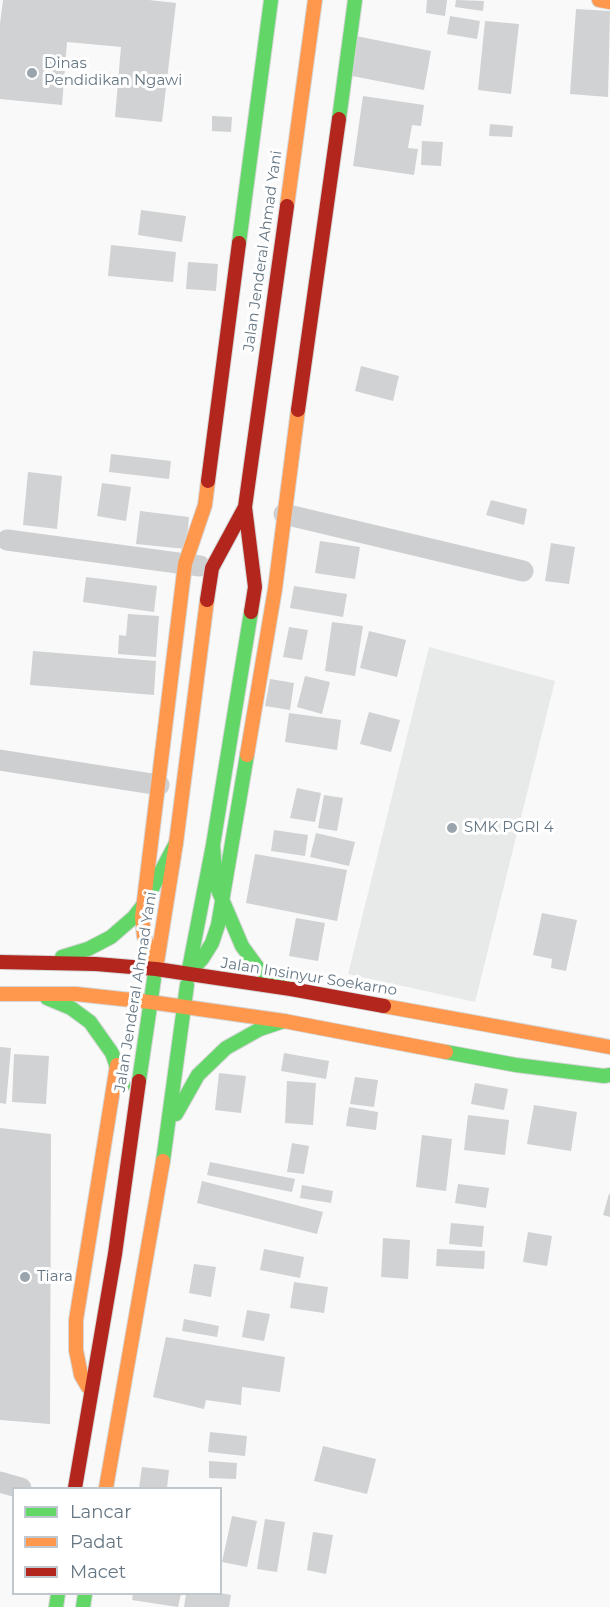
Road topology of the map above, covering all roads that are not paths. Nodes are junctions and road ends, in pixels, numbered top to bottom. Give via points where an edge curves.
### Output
1 (271, 0) edge
2 (315, 0) edge
3 (355, 0) edge
4 (599, 0) edge
5 (610, 2) edge
6 (245, 507) junction
7 (284, 514) junction
8 (7, 540) dead end
9 (185, 564) junction
10 (212, 568) junction
11 (523, 571) dead end
12 (0, 760) edge
13 (159, 785) junction
14 (176, 843) junction
15 (213, 845) junction
16 (222, 901) junction
17 (144, 904) junction
18 (0, 962) edge
19 (43, 963) junction
20 (156, 969) junction
21 (188, 974) junction
22 (291, 989) junction
23 (0, 994) edge
24 (40, 995) junction
25 (150, 1002) junction
26 (184, 1007) junction
27 (284, 1021) junction
28 (610, 1047) edge
29 (117, 1065) junction
30 (610, 1075) edge
31 (131, 1134) junction
32 (165, 1141) junction
33 (92, 1393) junction
34 (0, 1482) edge
35 (18, 1487) edge
36 (75, 1487) edge
37 (106, 1487) edge

1 - 9 main road via 205,505
2 - 6 main road, Jalan Jenderal Ahmad Yani
3 - 7 main road
4 - 5 main road
6 - 10 main road, Jalan Jenderal Ahmad Yani
6 - 15 main road, Jalan Jenderal Ahmad Yani via 255,586
7 - 11 street
7 - 16 main road via 275,590
8 - 9 street
9 - 10 street
9 - 13 main road
10 - 14 main road, Jalan Jenderal Ahmad Yani
12 - 13 street
13 - 17 main road
14 - 17 main road
14 - 20 main road, Jalan Jenderal Ahmad Yani
15 - 16 main road via 215,880
15 - 21 main road, Jalan Jenderal Ahmad Yani
16 - 21 main road via 212,943
16 - 22 main road via 242,946 258,968
17 - 19 main road via 111,937
17 - 20 main road via 144,936
18 - 19 main road, Jalan Insinyur Soekarno
19 - 20 main road, Jalan Insinyur Soekarno
20 - 21 main road, Jalan Insinyur Soekarno
20 - 25 main road, Jalan Jenderal Ahmad Yani
21 - 22 main road, Jalan Insinyur Soekarno
21 - 26 main road, Jalan Jenderal Ahmad Yani
22 - 28 main road, Jalan Insinyur Soekarno
23 - 24 main road
24 - 25 main road via 76,994
24 - 29 main road via 90,1022
25 - 26 main road
25 - 31 main road, Jalan Jenderal Ahmad Yani
26 - 27 main road
26 - 32 main road, Jalan Jenderal Ahmad Yani
27 - 30 main road via 516,1065
27 - 32 main road via 232,1043 202,1071 180,1105
29 - 31 main road
29 - 33 main road via 76,1320 81,1375
31 - 33 main road, Jalan Jenderal Ahmad Yani
32 - 37 main road, Jalan Jenderal Ahmad Yani
33 - 36 main road, Jalan Jenderal Ahmad Yani
34 - 35 street

